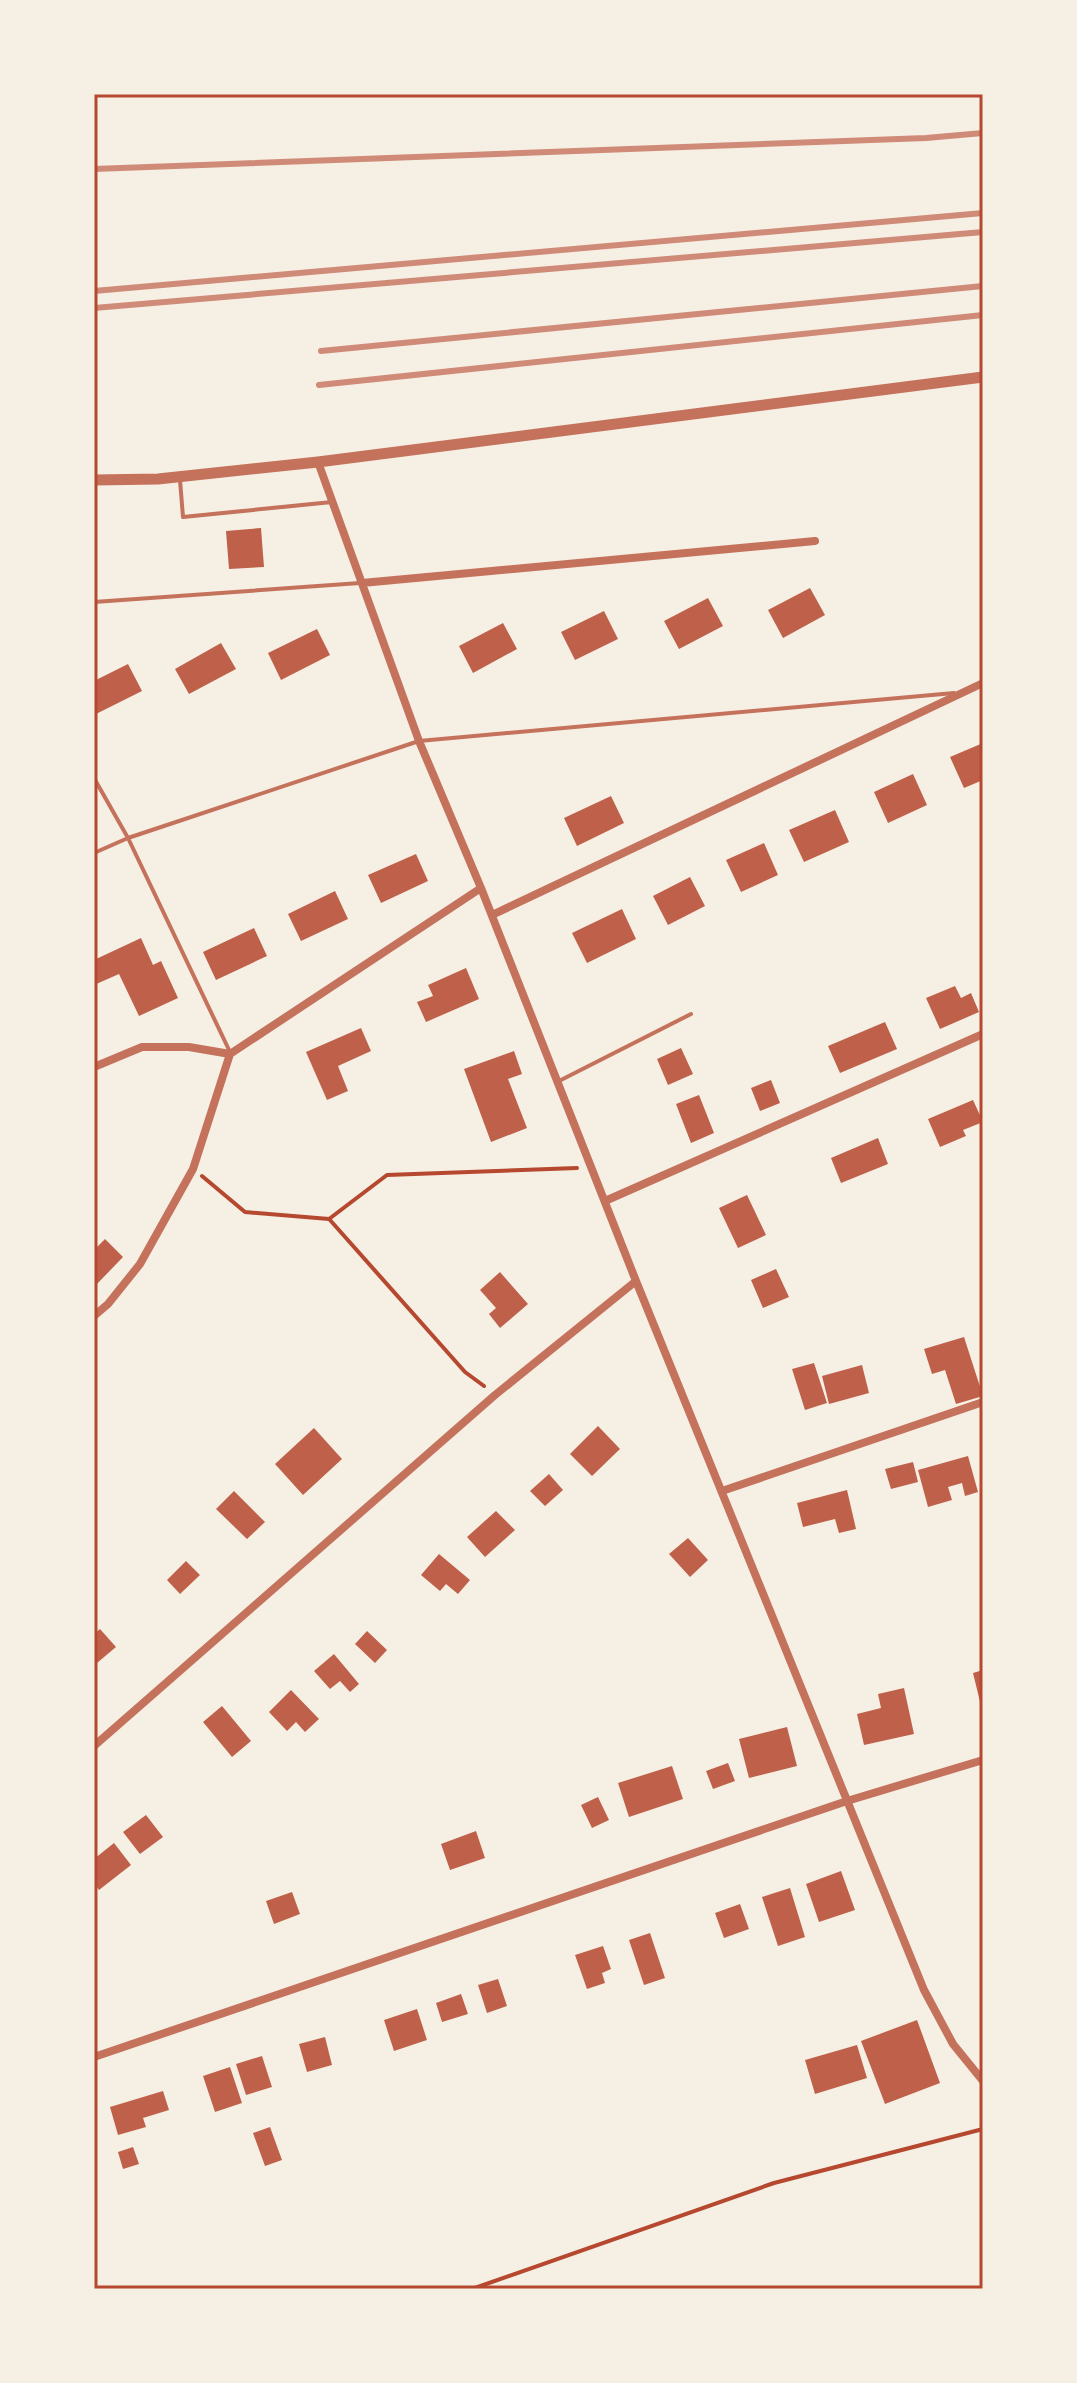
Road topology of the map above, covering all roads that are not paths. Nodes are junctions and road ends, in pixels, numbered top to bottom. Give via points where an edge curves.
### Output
1 (983, 377) edge
2 (318, 462) junction
3 (180, 477) junction
4 (94, 480) edge
5 (333, 502) junction
6 (815, 541) dead end
7 (362, 583) junction
8 (94, 602) edge
9 (983, 683) edge
10 (962, 693) junction
11 (419, 741) junction
12 (94, 778) edge
13 (128, 838) junction
14 (94, 853) edge
15 (481, 888) junction
16 (492, 915) junction
17 (691, 1014) dead end
18 (983, 1034) edge
19 (230, 1054) junction
20 (94, 1067) edge
21 (557, 1082) junction
22 (605, 1201) junction
23 (636, 1281) junction
24 (94, 1316) edge
25 (983, 1402) edge
26 (722, 1491) junction
27 (94, 1746) edge
28 (983, 1760) edge
29 (847, 1801) junction
30 (94, 2057) edge
31 (983, 2081) edge

1 - 2 street
2 - 3 street
2 - 5 street
3 - 4 street
3 - 5 lane via 183,517
5 - 7 street
6 - 7 street
7 - 8 lane
7 - 11 street
9 - 10 street
10 - 11 lane
10 - 16 street
11 - 13 lane
11 - 15 street
12 - 13 lane
13 - 14 lane
13 - 19 lane
15 - 16 street
15 - 19 street
16 - 21 street
17 - 21 lane
18 - 22 street
19 - 20 street via 142,1047
19 - 24 street via 193,1169 140,1264
21 - 22 street
22 - 23 street
23 - 26 street
23 - 27 street via 495,1395
25 - 26 street
26 - 29 street
28 - 29 street
29 - 30 street
29 - 31 street via 924,1990 953,2044

